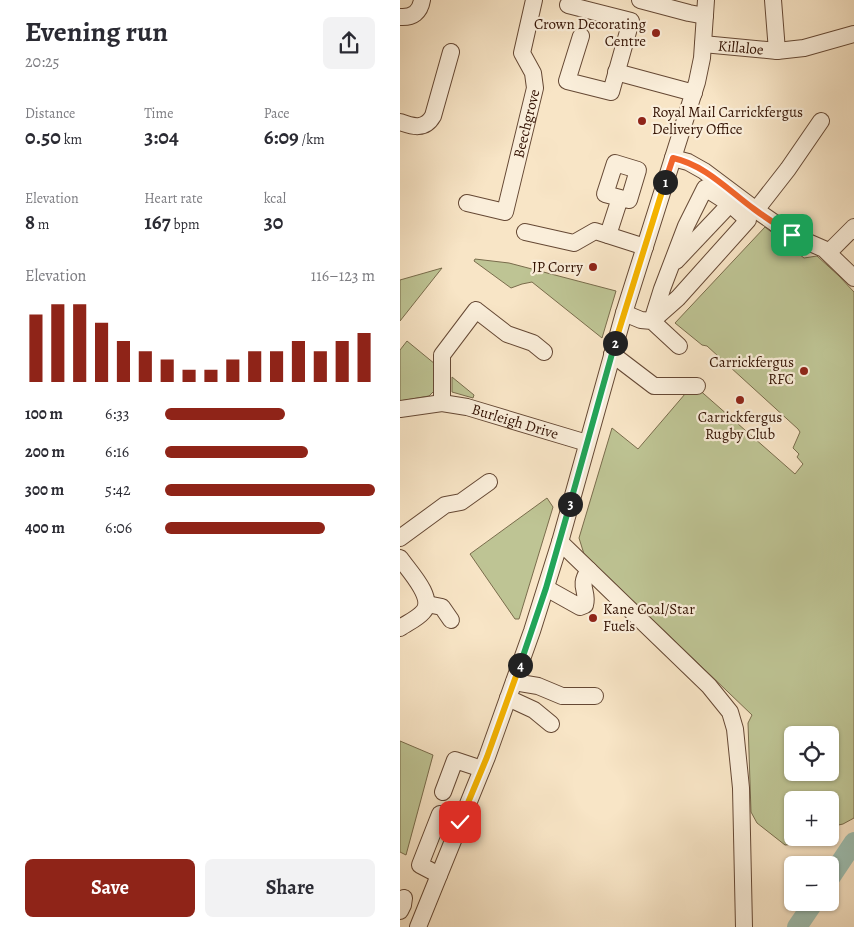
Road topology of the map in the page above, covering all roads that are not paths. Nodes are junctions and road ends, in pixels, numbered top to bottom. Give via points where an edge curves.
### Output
1 (422, 0) edge
2 (534, 0) edge
3 (640, 0) edge
4 (773, 0) edge
5 (568, 5) dead end
6 (706, 8) edge
7 (400, 17) edge
8 (854, 34) edge
9 (581, 36) dead end
10 (703, 44) junction
11 (777, 51) junction
12 (451, 52) dead end
13 (616, 72) junction
14 (694, 93) junction
15 (821, 121) dead end
16 (400, 122) edge
17 (673, 158) junction
18 (620, 198) dead end
19 (467, 203) dead end
20 (730, 204) junction
21 (756, 210) junction
22 (854, 227) edge
23 (525, 232) dead end
24 (608, 235) junction
25 (645, 247) junction
26 (829, 252) junction
27 (672, 264) junction
28 (854, 278) edge
29 (624, 313) junction
30 (652, 322) junction
31 (680, 346) dead end
32 (544, 352) dead end
33 (612, 354) junction
34 (697, 386) dead end
35 (442, 403) junction
36 (400, 409) edge
37 (587, 444) junction
38 (489, 482) dead end
39 (400, 538) edge
40 (560, 542) junction
41 (400, 558) edge
42 (588, 570) junction
43 (546, 588) junction
44 (427, 604) junction
45 (450, 620) dead end
46 (400, 628) edge
47 (514, 682) junction
48 (595, 696) dead end
49 (508, 698) junction
50 (551, 724) dead end
51 (482, 769) junction
52 (444, 792) dead end
53 (440, 814) dead end
54 (439, 875) junction
55 (418, 927) edge
56 (744, 927) edge

1 - 7 street via 415,14
2 - 19 street, Beechgrove via 522,52 533,73 535,88 509,213
3 - 6 street via 689,14
4 - 11 street, Killaloe
5 - 13 street via 631,21
6 - 10 street
8 - 11 street, Killaloe via 804,48
9 - 13 street via 567,81 611,92
10 - 11 street, Killaloe
10 - 14 street
12 - 16 street via 430,121 418,126
13 - 14 street
14 - 17 street
15 - 21 street
17 - 21 street via 704,170
17 - 25 street
18 - 24 street
20 - 27 street
20 - 27 street via 707,188 703,190
20 - 30 street via 748,220
21 - 26 street via 792,235
22 - 26 street
23 - 24 street via 574,243 595,232
24 - 25 street
25 - 29 street
26 - 28 street
27 - 30 street
29 - 30 street
29 - 33 street
30 - 31 street
32 - 35 street via 533,343 507,334 476,310 442,355
33 - 34 street via 654,386
33 - 37 street
35 - 36 street, Burleigh Drive
35 - 37 street, Burleigh Drive via 493,414
37 - 40 street
38 - 39 street via 461,502 445,505
40 - 42 street
40 - 43 street
41 - 44 street via 424,592
42 - 43 street via 582,584 585,605 580,606
42 - 56 street via 709,686 730,712 735,729 741,788
43 - 47 street
44 - 45 street via 442,607
44 - 46 street via 421,613
47 - 48 street via 538,686 562,696
47 - 49 street
49 - 50 street via 534,710
49 - 51 street
51 - 52 street via 455,760
51 - 54 street
53 - 54 street via 420,865
54 - 55 street

